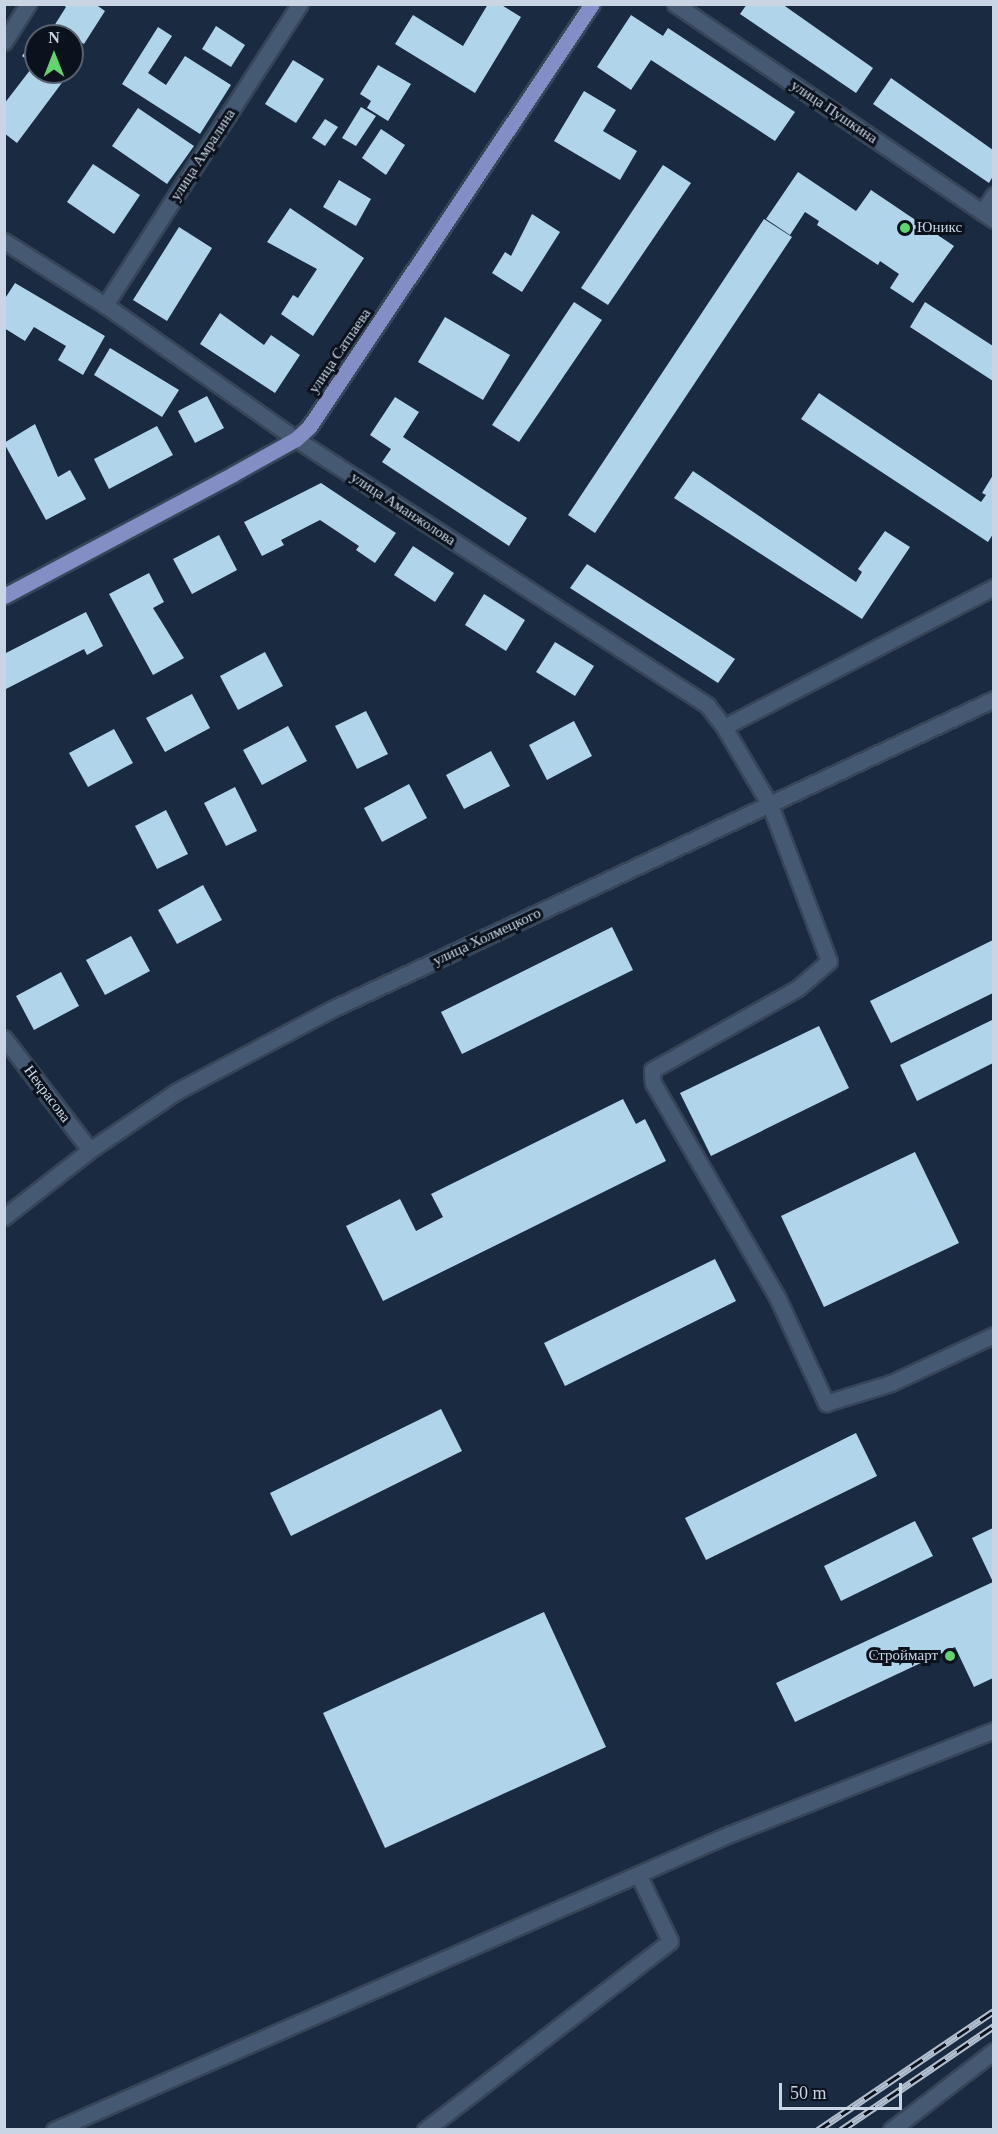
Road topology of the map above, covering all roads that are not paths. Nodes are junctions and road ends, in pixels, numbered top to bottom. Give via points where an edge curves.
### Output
1 (28, 4) edge
2 (300, 4) edge
3 (592, 4) edge
4 (675, 4) edge
5 (4, 42) edge
6 (993, 195) edge
7 (988, 216) edge
8 (4, 241) edge
9 (105, 305) junction
10 (296, 439) junction
11 (993, 587) edge
12 (4, 596) edge
13 (993, 699) edge
14 (724, 727) junction
15 (770, 805) junction
16 (4, 1038) edge
17 (90, 1150) junction
18 (4, 1217) edge
19 (993, 1335) edge
20 (993, 1730) edge
21 (638, 1874) junction
22 (993, 2051) edge
23 (54, 2130) edge
24 (425, 2130) edge
25 (891, 2130) edge

1 - 5 street
2 - 9 street, улица Амралина
3 - 10 main road, улица Сатпаева via 327,404
4 - 7 street, улица Пушкина
6 - 7 street
8 - 9 street, улица Аманжолова
9 - 10 street, улица Аманжолова
10 - 12 main road, улица Сатпаева
10 - 14 street, улица Аманжолова via 707,705
11 - 14 street
13 - 15 street, улица Холмецкого
14 - 15 street, улица Аманжолова
15 - 17 street, улица Холмецкого via 332,1010 177,1091
15 - 19 street, улица Аманжолова via 829,961 798,988 652,1070 652,1083 676,1131 778,1299 826,1403 891,1383
16 - 17 street, Некрасова
17 - 18 street, улица Холмецкого
20 - 21 street
21 - 23 street
21 - 24 street via 670,1941
22 - 25 street

